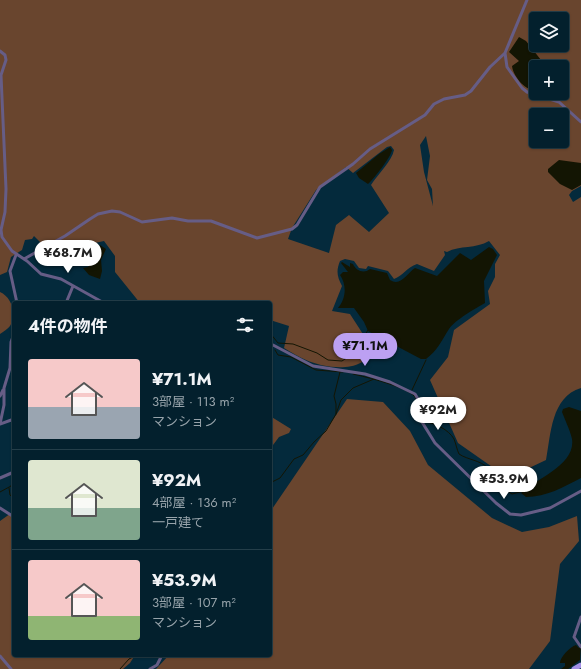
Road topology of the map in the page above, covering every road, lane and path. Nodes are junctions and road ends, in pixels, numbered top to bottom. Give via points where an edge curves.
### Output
1 (527, 0) edge
2 (0, 51) edge
3 (505, 53) junction
4 (581, 122) edge
5 (16, 255) junction
6 (24, 259) junction
7 (73, 286) junction
8 (17, 301) edge
9 (67, 301) edge
10 (100, 301) edge
11 (12, 339) edge
12 (272, 345) edge
13 (10, 368) joint
14 (4, 388) junction
15 (0, 396) edge
16 (12, 420) edge
17 (0, 424) edge
18 (12, 473) edge
19 (0, 478) edge
20 (581, 492) edge
21 (0, 508) edge
22 (12, 516) edge
23 (581, 617) edge
24 (581, 646) edge
25 (0, 656) edge
26 (161, 657) edge
27 (581, 665) edge
28 (11, 669) edge
29 (150, 669) edge
30 (574, 669) edge

1 - 3 street
2 - 5 street via 6,60 1,75 6,189 1,230 2,237
3 - 4 street via 507,68 522,88 559,102
3 - 6 street via 471,91 434,104 425,115 370,149 320,187 292,229 257,238 211,221 172,218 142,222 112,211 98,214
5 - 6 street
5 - 8 street via 10,271
6 - 7 street via 41,274 61,279
7 - 9 street
7 - 10 street
11 - 13 street
12 - 20 street via 313,366 365,374 412,392 420,401 422,422 440,450 510,514 522,515 550,508
13 - 14 street
14 - 15 street
14 - 17 street
16 - 17 street
18 - 19 street
21 - 22 street
23 - 24 street via 574,637
25 - 28 street
26 - 29 street via 157,665
27 - 30 main road

